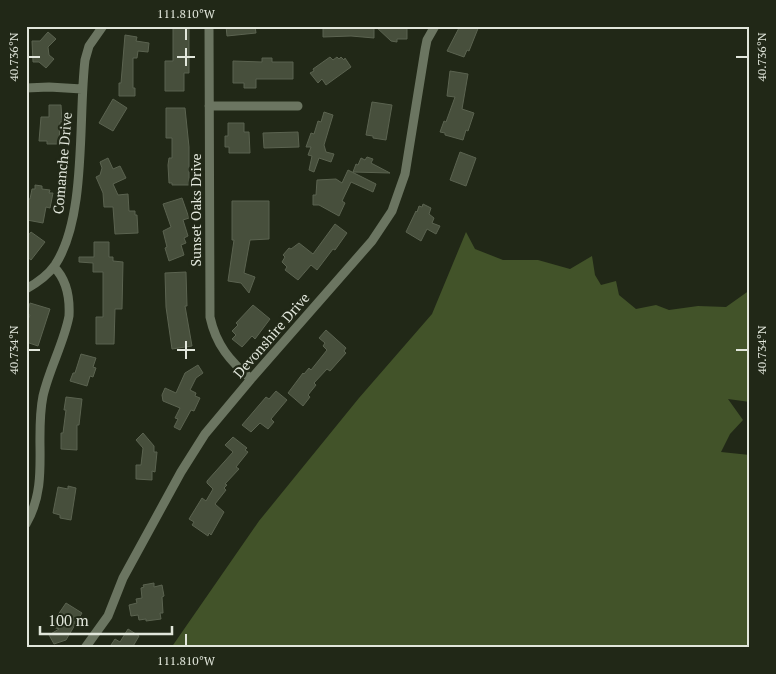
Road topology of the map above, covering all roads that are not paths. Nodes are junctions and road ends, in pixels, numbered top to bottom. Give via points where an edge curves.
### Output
1 (103, 26) edge
2 (209, 26) edge
3 (435, 26) edge
4 (26, 88) edge
5 (82, 89) junction
6 (209, 106) junction
7 (298, 106) dead end
8 (54, 267) junction
9 (26, 289) edge
10 (251, 379) junction
11 (26, 524) edge
12 (86, 648) edge

1 - 5 street, Comanche Drive via 86,53
2 - 6 street, Sunset Oaks Drive
3 - 10 street, Devonshire Drive via 427,40 405,174 392,211 375,237
4 - 5 street
5 - 8 street, Comanche Drive via 76,196 66,242
6 - 7 street
6 - 10 street, Sunset Oaks Drive via 210,317 215,336 225,354
8 - 9 street, Comanche Drive
8 - 11 street via 66,283 69,316 43,397 40,486
10 - 12 street, Devonshire Drive via 206,434 181,472 124,578 108,616

